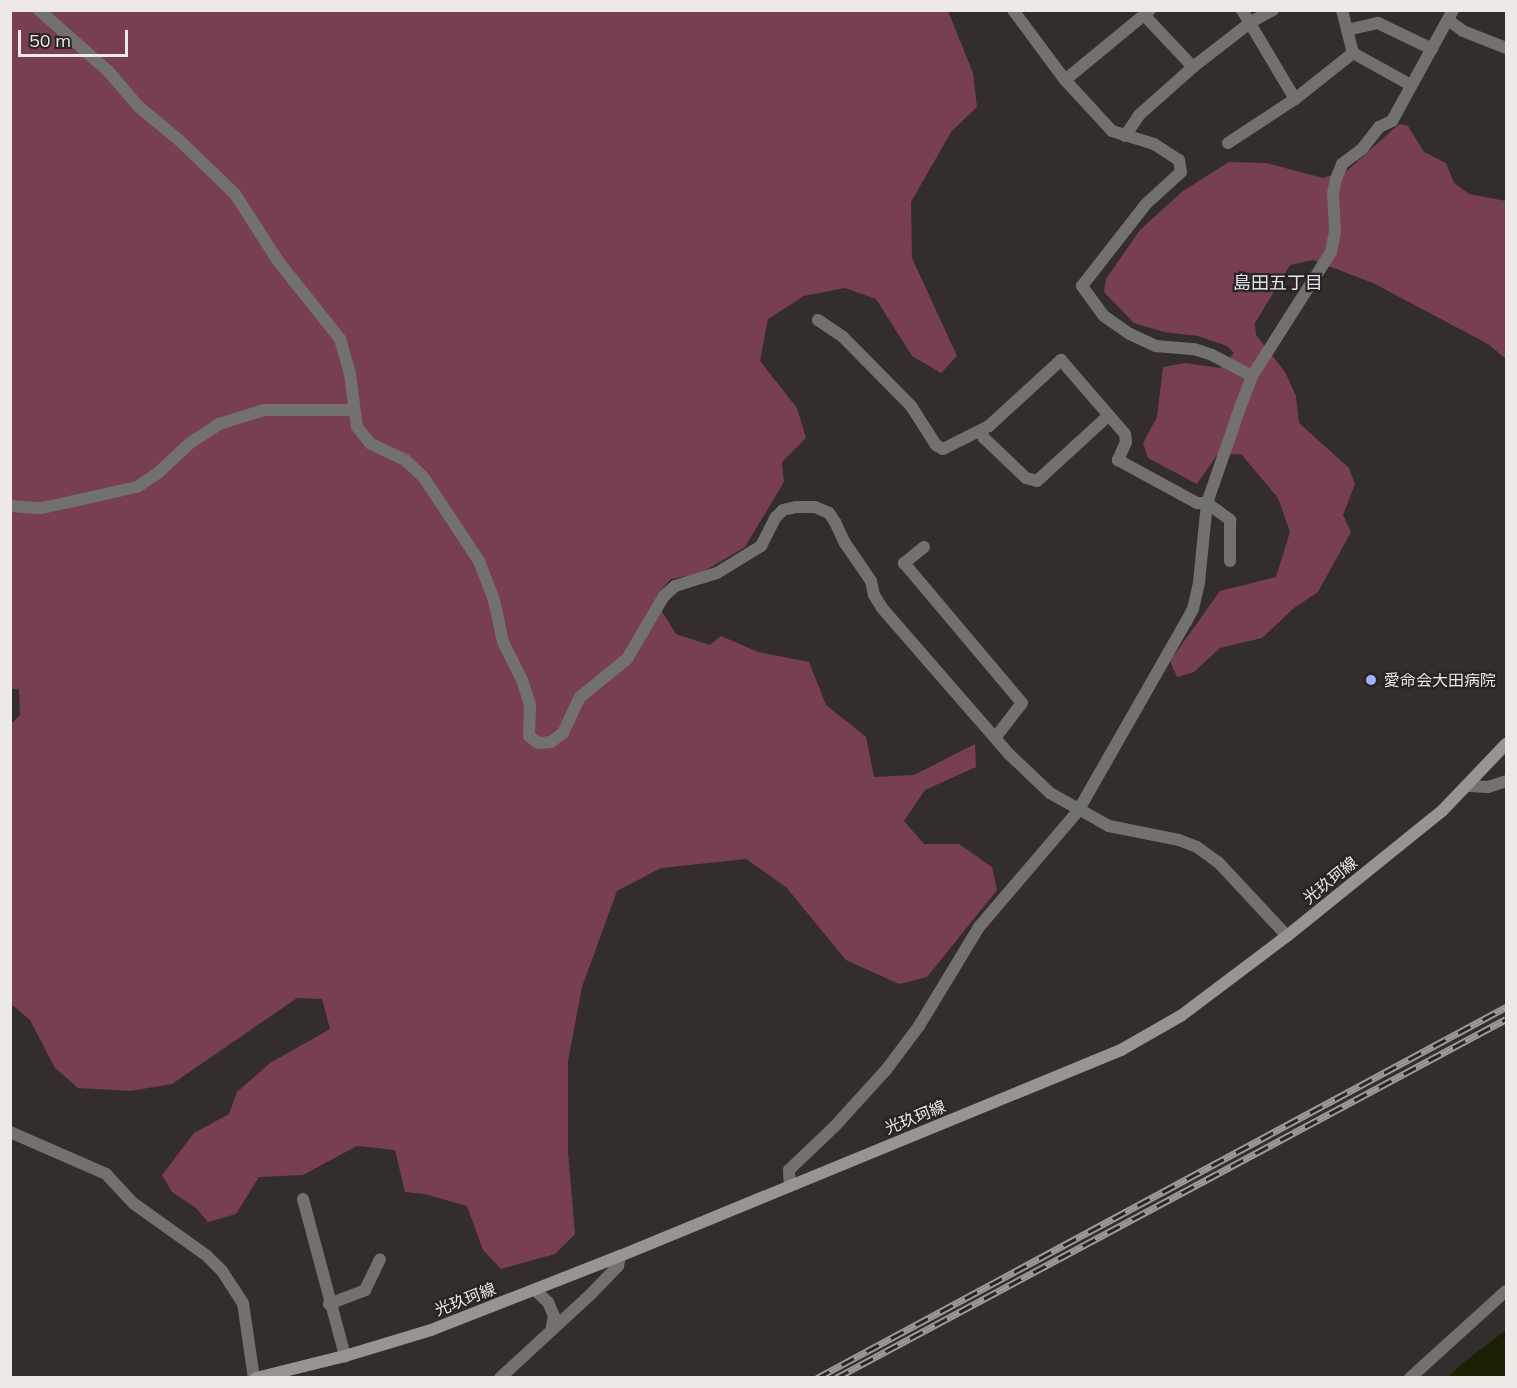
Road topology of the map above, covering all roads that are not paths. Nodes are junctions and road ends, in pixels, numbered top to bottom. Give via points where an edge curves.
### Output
1 (39, 10) edge
2 (1013, 10) edge
3 (1242, 10) edge
4 (1273, 10) edge
5 (1342, 10) edge
6 (1147, 13) edge
7 (1450, 15) edge
8 (1251, 22) junction
9 (1347, 30) junction
10 (1506, 48) edge
11 (1432, 49) junction
12 (1353, 53) junction
13 (1193, 67) junction
14 (1065, 80) junction
15 (1411, 85) junction
16 (1295, 99) junction
17 (1125, 136) junction
18 (1228, 143) dead end
19 (818, 320) dead end
20 (1252, 376) junction
21 (354, 410) junction
22 (1108, 416) junction
23 (981, 431) junction
24 (1206, 503) junction
25 (10, 506) edge
26 (924, 547) dead end
27 (1230, 561) dead end
28 (995, 738) junction
29 (1506, 744) edge
30 (1506, 782) edge
31 (1468, 786) junction
32 (1078, 811) junction
33 (1287, 936) junction
34 (10, 1132) edge
35 (790, 1186) junction
36 (303, 1199) dead end
37 (620, 1256) junction
38 (380, 1259) dead end
39 (535, 1290) junction
40 (1506, 1291) edge
41 (330, 1304) junction
42 (551, 1331) junction
43 (345, 1356) junction
44 (282, 1374) edge
45 (255, 1377) edge
46 (500, 1377) edge
47 (1410, 1377) edge

1 - 21 street via 110,72 139,107 235,194 278,261 340,339 350,374
2 - 14 street
3 - 8 street
4 - 8 street
5 - 9 street
6 - 13 street
6 - 14 street
7 - 10 street via 1463,31
7 - 11 street
8 - 13 street
8 - 16 street
9 - 11 street via 1378,23
9 - 12 street
11 - 15 street
12 - 15 street
12 - 16 street
13 - 17 street via 1139,115
14 - 17 street via 1112,131
15 - 20 street via 1392,121 1379,127 1362,149 1342,164 1333,194 1335,231 1331,252
16 - 18 street
17 - 20 street via 1154,144 1179,160 1181,172 1146,204 1082,286 1104,316 1130,334 1156,346 1194,349 1212,355
19 - 23 street via 843,337 911,406 936,446 943,449
20 - 24 street
21 - 25 street via 264,410 219,424 137,487 42,508
21 - 28 street via 357,427 371,444 405,460 424,478 478,561 494,600 503,642 530,705 529,736 538,743 551,742 563,733 580,696 627,659 664,596 675,586 717,573 761,546 775,518 783,510 796,507 815,507 829,513 871,581 882,608
22 - 23 street via 1037,481 1026,478
22 - 23 street via 1061,360
22 - 24 street via 1125,434 1126,442 1118,460 1197,503
24 - 27 street via 1230,520
24 - 32 street via 1193,609
26 - 28 street via 904,563 1022,703
28 - 32 street via 1050,793
29 - 31 main road, 光玖珂線
30 - 31 street via 1488,788
31 - 33 main road, 光玖珂線
32 - 33 street via 1109,826 1197,847 1218,862
32 - 35 street via 980,927 919,1026 886,1070 789,1170
33 - 35 main road, 光玖珂線 via 1182,1015 1121,1050
34 - 45 street via 106,1174 134,1203 222,1271 243,1303
35 - 37 main road, 光玖珂線
36 - 41 street
37 - 39 main road, 光玖珂線
37 - 42 street via 618,1266
38 - 41 street via 365,1290
39 - 42 street via 548,1302 554,1316
39 - 43 main road, 光玖珂線 via 431,1330
40 - 47 street
41 - 43 street
42 - 46 street
43 - 44 main road, 光玖珂線
44 - 45 main road, 光玖珂線

